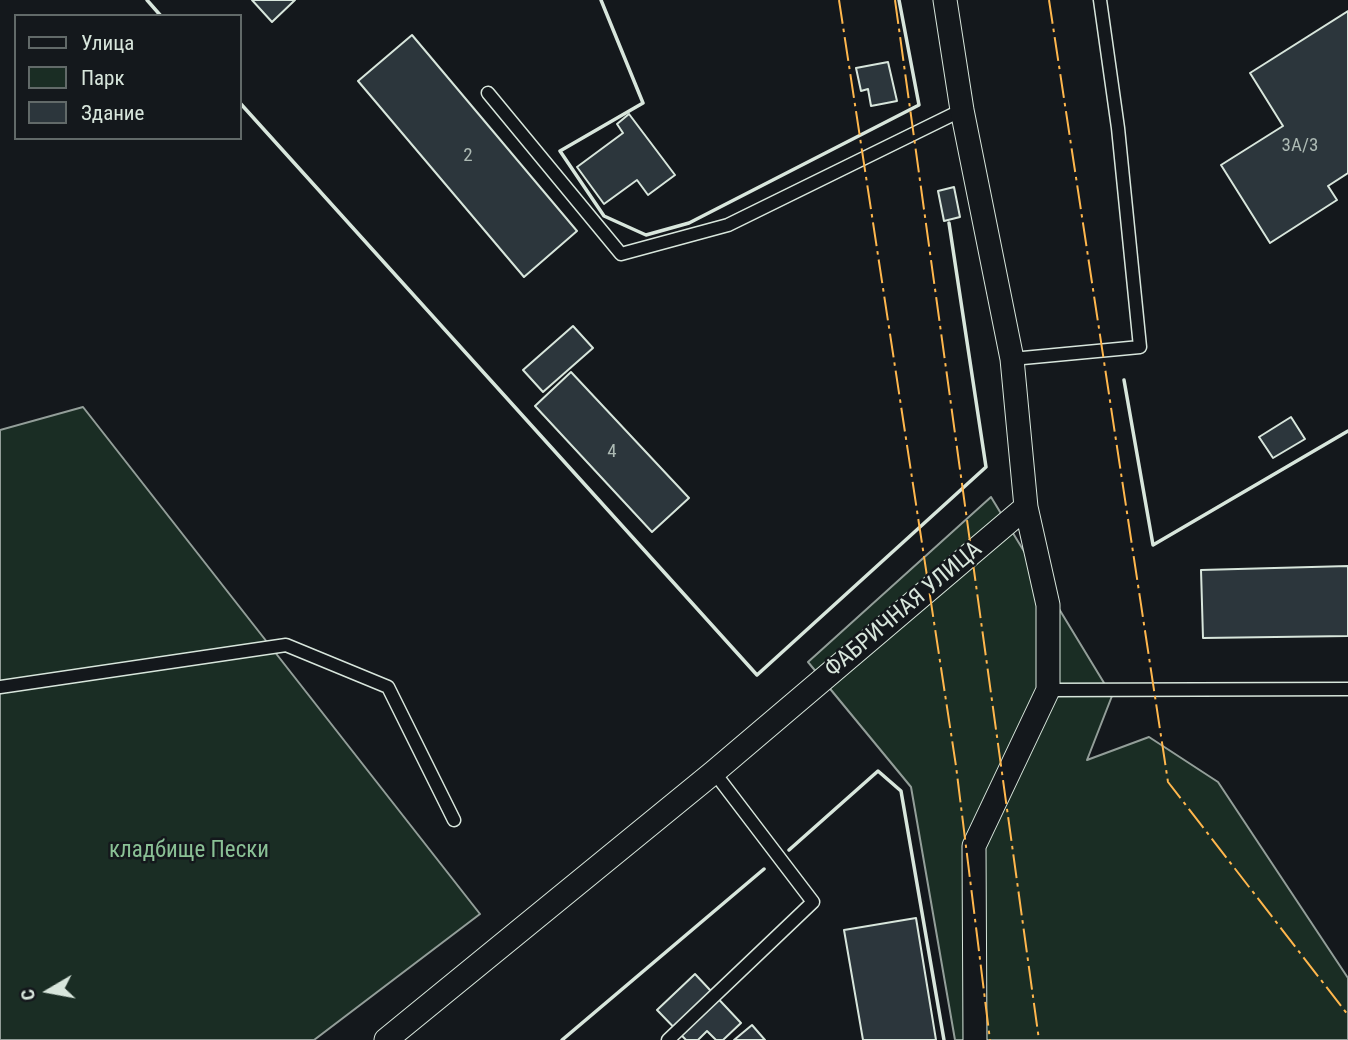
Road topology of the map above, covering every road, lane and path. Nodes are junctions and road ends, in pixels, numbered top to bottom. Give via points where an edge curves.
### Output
1 (945, 0) edge
2 (1100, 0) edge
3 (488, 93) dead end
4 (962, 110) junction
5 (1012, 359) junction
6 (1026, 507) junction
7 (0, 687) edge
8 (1348, 689) edge
9 (1048, 690) junction
10 (714, 772) junction
11 (454, 820) dead end
12 (386, 1040) edge
13 (668, 1040) edge
14 (975, 1040) edge

1 - 4 street
2 - 5 lane via 1140,347
3 - 4 lane via 621,254 727,225
4 - 5 street
5 - 6 street
6 - 9 street via 1048,605
6 - 10 street, ФАБРИЧНАЯ УЛИЦА
7 - 11 lane via 286,645 388,687
8 - 9 lane
9 - 14 street via 974,846
10 - 12 street, ФАБРИЧНАЯ УЛИЦА
10 - 13 lane via 813,902

